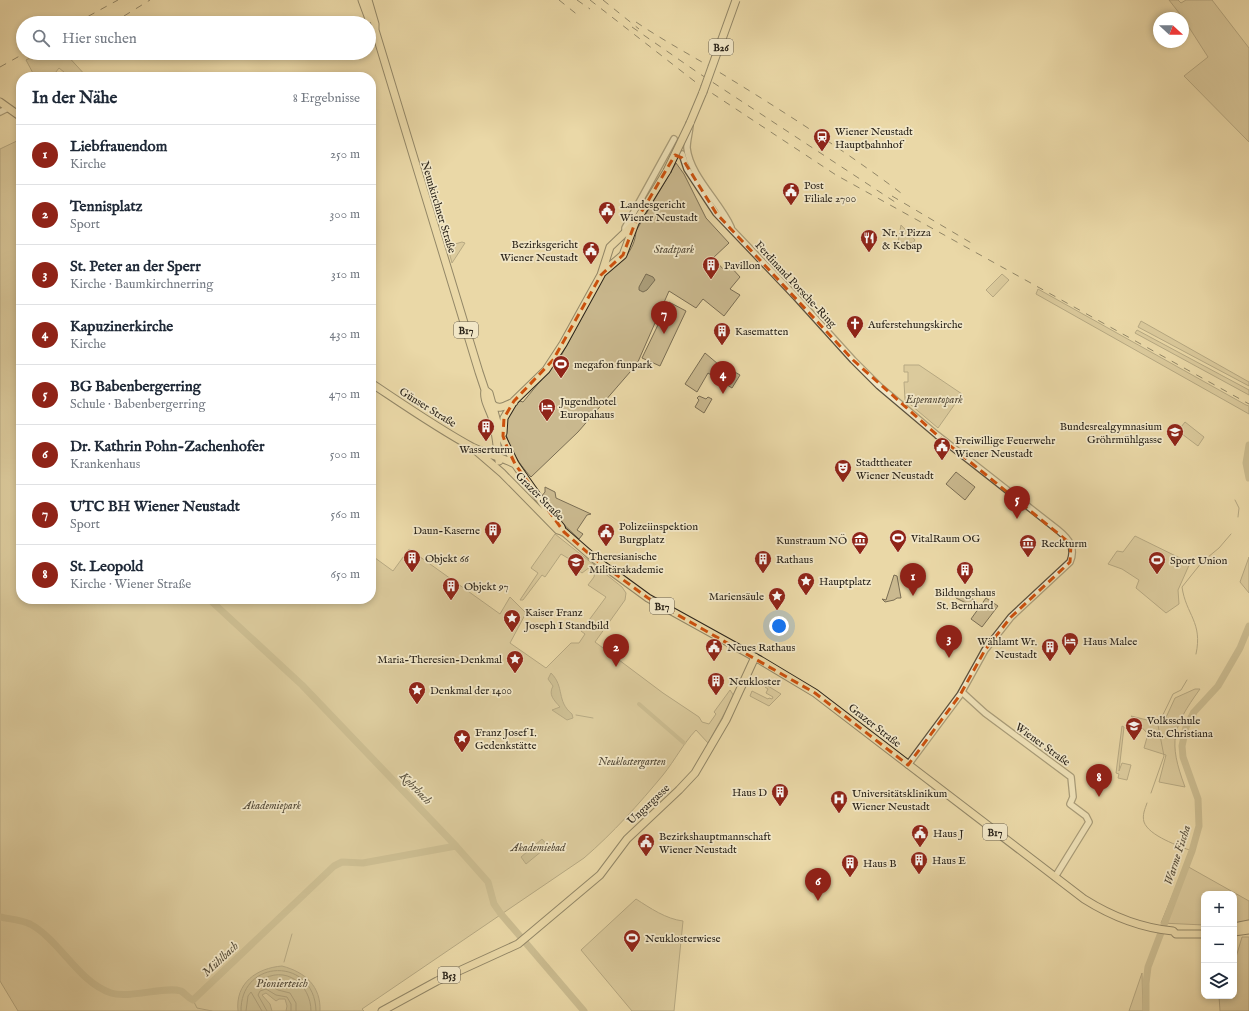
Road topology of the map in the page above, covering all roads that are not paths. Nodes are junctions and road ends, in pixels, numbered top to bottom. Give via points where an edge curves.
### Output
1 (362, 0) edge
2 (368, 0) edge
3 (736, 0) edge
4 (368, 16) edge
5 (373, 16) edge
6 (376, 36) edge
7 (0, 102) edge
8 (8, 108) junction
9 (0, 112) edge
10 (16, 114) edge
11 (690, 123) junction
12 (682, 156) junction
13 (664, 158) junction
14 (635, 223) junction
15 (732, 231) junction
16 (625, 234) junction
17 (625, 249) junction
18 (609, 252) junction
19 (620, 258) junction
20 (601, 275) junction
21 (376, 386) edge
22 (485, 390) junction
23 (512, 403) junction
24 (492, 404) junction
25 (497, 418) junction
26 (503, 436) joint
27 (497, 443) junction
28 (474, 448) junction
29 (486, 452) junction
30 (498, 457) junction
31 (515, 464) junction
32 (520, 472) junction
33 (502, 473) junction
34 (508, 479) junction
35 (564, 532) junction
36 (755, 657) junction
37 (962, 692) junction
38 (908, 765) junction
39 (1055, 877) junction
40 (1249, 924) edge
41 (1237, 926) edge
42 (1201, 929) edge
43 (1249, 930) edge
44 (1173, 931) junction
45 (1237, 932) edge
46 (1201, 934) edge
47 (382, 1011) edge

1 - 4 main road, Neunkirchner Straße / B17
2 - 5 main road, Neunkirchner Straße / B17
3 - 11 main road, B26, bridge via 715,63
6 - 22 main road, Neunkirchner Straße / B17
7 - 8 main road
8 - 9 street
8 - 10 main road
11 - 14 main road, B26, bridge via 667,171
11 - 15 street, bridge via 688,152 705,187 728,220
12 - 13 street
12 - 13 street, Ferdinand Porsche-Ring via 674,139
12 - 15 street, Ferdinand Porsche-Ring via 709,204
13 - 16 street via 625,228
14 - 16 main road, B26
14 - 17 main road, B26
15 - 37 street, Ferdinand Porsche-Ring via 879,386 1068,540 1072,549 1070,562 1011,617 985,650
16 - 17 street
16 - 18 main road, B26 via 613,243
17 - 19 main road, B26
18 - 19 main road via 614,258
18 - 20 main road, B26
19 - 20 main road, B26
20 - 23 main road, B26 via 553,360
21 - 28 main road, Günser Straße
22 - 24 main road, Neunkirchner Straße / B17 via 489,393
22 - 25 main road, Neunkirchner Straße / B17 via 484,395
23 - 24 main road via 498,408
23 - 25 main road, B26
24 - 25 main road, Neunkirchner Straße / B17
25 - 26 main road, B26
25 - 27 main road, B26 via 494,427
26 - 31 main road, B17
27 - 29 main road via 492,451
27 - 30 main road
28 - 29 main road
28 - 33 main road, Grazer Straße
29 - 30 main road
30 - 31 main road
30 - 33 main road
31 - 32 main road, Grazer Straße / B17
32 - 34 main road via 519,477 513,482
32 - 35 main road, Grazer Straße / B17
33 - 34 main road, Grazer Straße / B17
34 - 35 main road, Grazer Straße / B17 via 556,528
35 - 36 main road, Grazer Straße / B17 via 643,595
36 - 38 main road, Grazer Straße / B17 via 815,693
36 - 47 main road, Ungargasse / B53 via 726,720 691,778 627,839 600,875 523,940 437,980
37 - 38 street
37 - 39 street, Wiener Straße via 985,713 1071,777 1073,797 1070,804 1086,816 1089,822
38 - 39 main road, Grazer Straße / B17
39 - 44 main road, Grazer Straße / B17 via 1102,910 1126,920
40 - 41 main road
42 - 44 main road, Grazer Straße / B17
43 - 45 main road
44 - 46 main road, Grazer Straße / B17 via 1176,934

